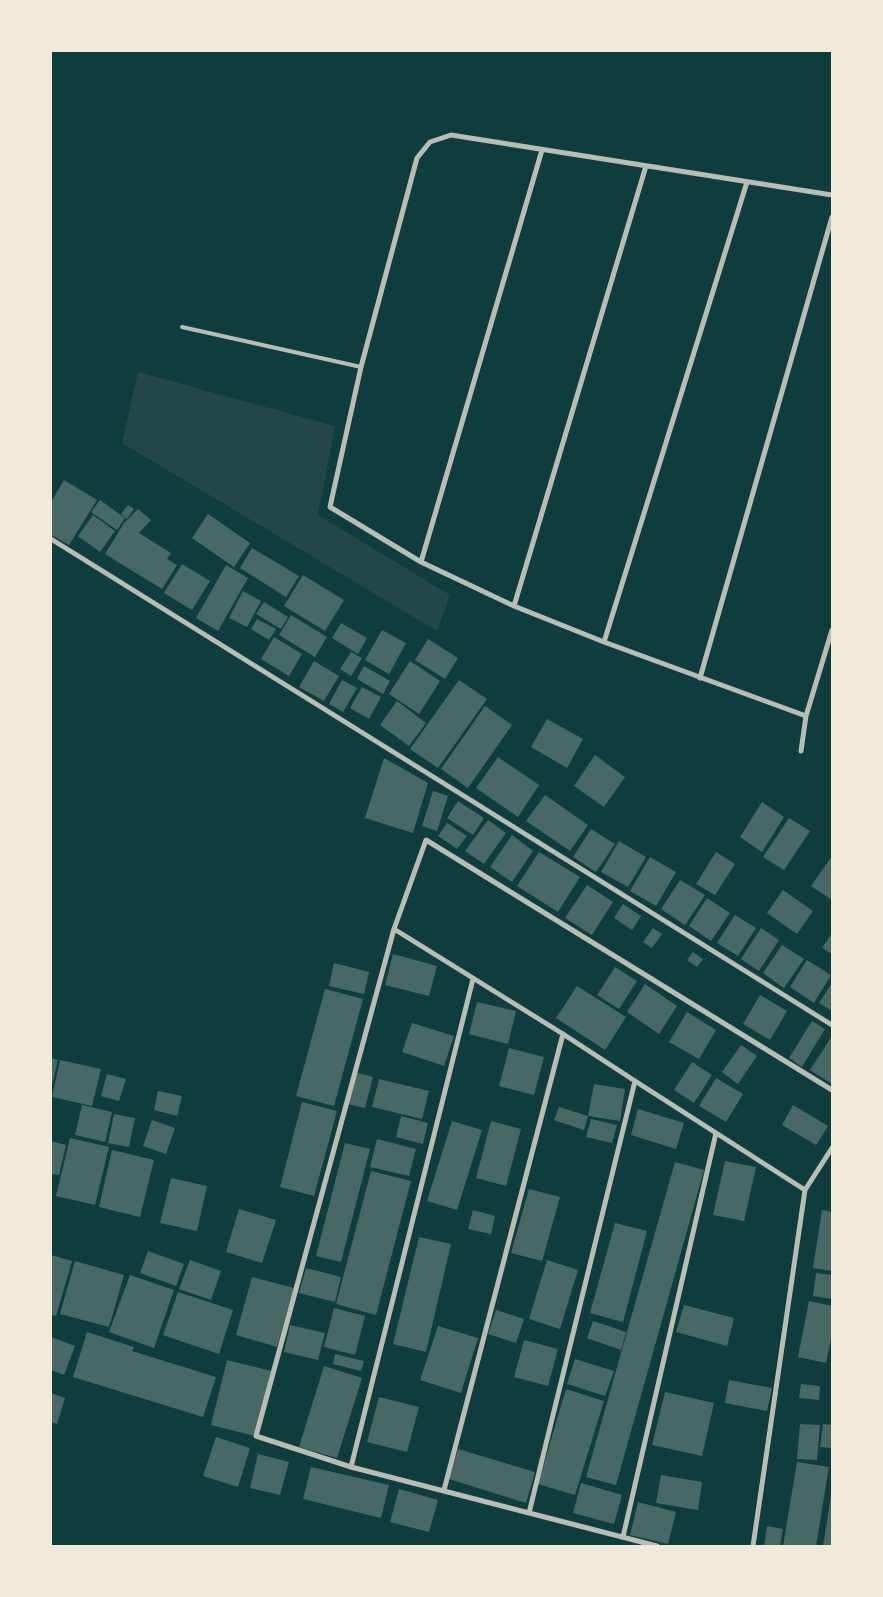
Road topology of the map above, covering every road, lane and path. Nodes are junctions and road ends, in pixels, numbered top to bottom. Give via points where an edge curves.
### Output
1 (542, 150) junction
2 (646, 166) junction
3 (747, 182) junction
4 (832, 195) edge
5 (832, 217) edge
6 (182, 327) dead end
7 (361, 367) junction
8 (51, 539) edge
9 (421, 562) junction
10 (514, 606) junction
11 (832, 630) edge
12 (604, 642) junction
13 (700, 678) junction
14 (806, 716) junction
15 (801, 751) dead end
16 (394, 929) junction
17 (473, 979) junction
18 (832, 1025) edge
19 (564, 1034) junction
20 (634, 1081) junction
21 (832, 1090) edge
22 (716, 1133) junction
23 (832, 1148) edge
24 (806, 1190) junction
25 (351, 1467) junction
26 (444, 1490) junction
27 (529, 1513) junction
28 (623, 1536) junction
29 (657, 1546) edge
30 (753, 1546) edge

1 - 2 street
1 - 7 street via 451,135 430,142 417,158
1 - 9 street
2 - 3 street
2 - 10 street
3 - 4 street
3 - 12 street
5 - 13 street
6 - 7 lane
7 - 9 street via 330,507
8 - 18 street
9 - 10 street
10 - 12 street
11 - 14 street
12 - 13 street
13 - 14 street
14 - 15 street
16 - 17 street
16 - 21 street via 426,840
16 - 25 street via 256,1436
17 - 19 street
17 - 25 street
19 - 20 street
19 - 26 street
20 - 22 street
20 - 27 street
22 - 24 street
22 - 28 street
23 - 24 street
24 - 30 street
25 - 26 street
26 - 27 street
27 - 28 street
28 - 29 street

